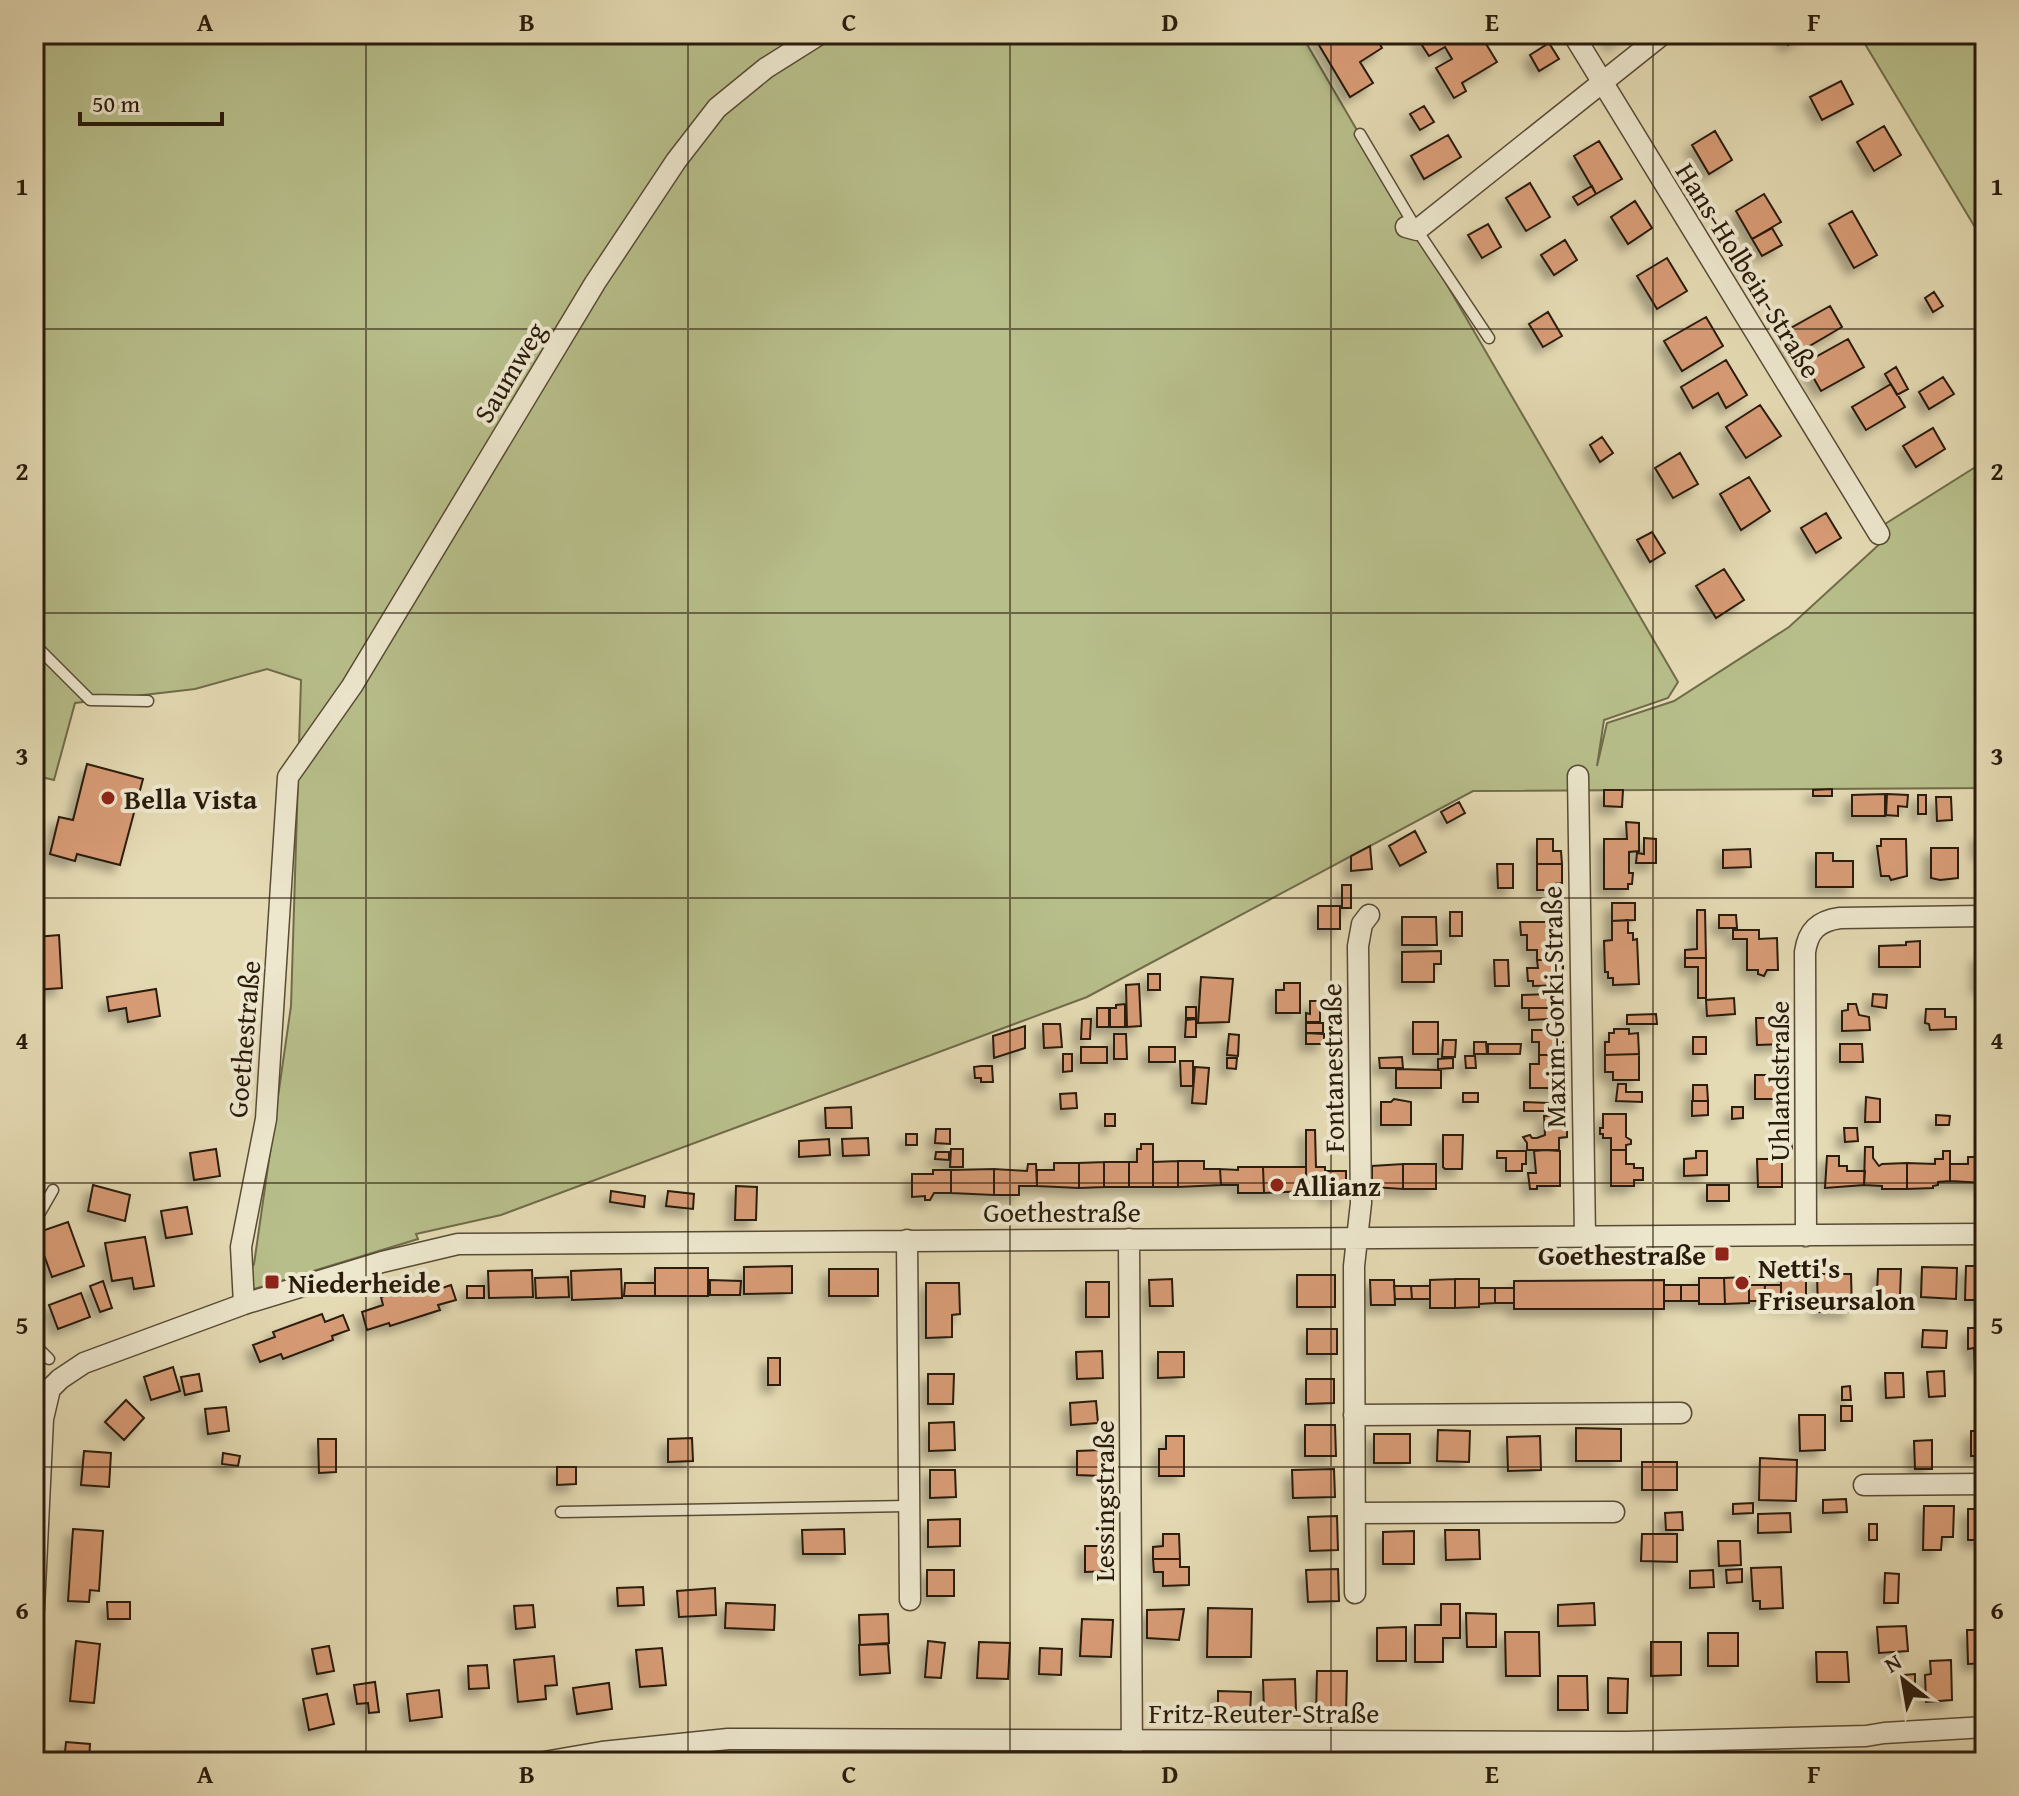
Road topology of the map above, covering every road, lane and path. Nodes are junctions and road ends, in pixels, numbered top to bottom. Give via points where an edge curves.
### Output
1 (820, 34) edge
2 (1573, 34) edge
3 (1663, 34) edge
4 (1601, 83) junction
5 (1360, 134) dead end
6 (1412, 229) junction
7 (1489, 338) dead end
8 (1879, 534) dead end
9 (34, 644) edge
10 (148, 701) dead end
11 (1578, 776) dead end
12 (288, 777) joint
13 (1369, 915) dead end
14 (1985, 916) edge
15 (53, 1190) dead end
16 (34, 1223) edge
17 (1985, 1234) edge
18 (1806, 1236) junction
19 (1356, 1237) junction
20 (1585, 1237) junction
21 (1129, 1239) junction
22 (907, 1240) junction
23 (244, 1304) junction
24 (34, 1344) edge
25 (49, 1359) dead end
26 (1681, 1413) dead end
27 (1354, 1415) junction
28 (1985, 1484) edge
29 (1864, 1485) dead end
30 (908, 1506) junction
31 (561, 1512) dead end
32 (1614, 1512) dead end
33 (1355, 1513) junction
34 (1355, 1593) dead end
35 (910, 1600) dead end
36 (34, 1609) edge
37 (1985, 1727) edge
38 (1132, 1740) junction
39 (544, 1762) edge
40 (1132, 1762) edge

1 - 12 street, Saumweg via 717,108 676,161 595,283 352,686
2 - 4 street, Hans-Holbein-Straße
3 - 4 street
4 - 6 street
4 - 8 street, Hans-Holbein-Straße
5 - 6 lane
6 - 7 lane
9 - 10 lane via 90,700
11 - 20 street, Maxim-Gorki-Straße
12 - 23 street, Goethestraße via 266,1119 241,1247
13 - 19 street, Fontanestraße via 1358,946 1361,1203
14 - 18 street, Uhlandstraße via 1840,918 1807,936
15 - 16 lane
17 - 18 street, Goethestraße
18 - 20 street, Goethestraße
19 - 20 street, Goethestraße
19 - 21 street, Goethestraße
19 - 27 street, Fontanestraße
21 - 22 street, Goethestraße
21 - 38 street, Lessingstraße
22 - 23 street, Goethestraße via 458,1244
22 - 30 street
23 - 36 street, Goethestraße via 84,1363 50,1389 43,1419
24 - 25 lane
26 - 27 street
27 - 33 street, Fontanestraße
28 - 29 street
30 - 31 lane
30 - 35 street
32 - 33 street
33 - 34 street, Fontanestraße
37 - 38 street, Fritz-Reuter-Straße via 1866,1736 1627,1742
38 - 39 street, Fritz-Reuter-Straße via 728,1739
38 - 40 street, Lessingstraße

